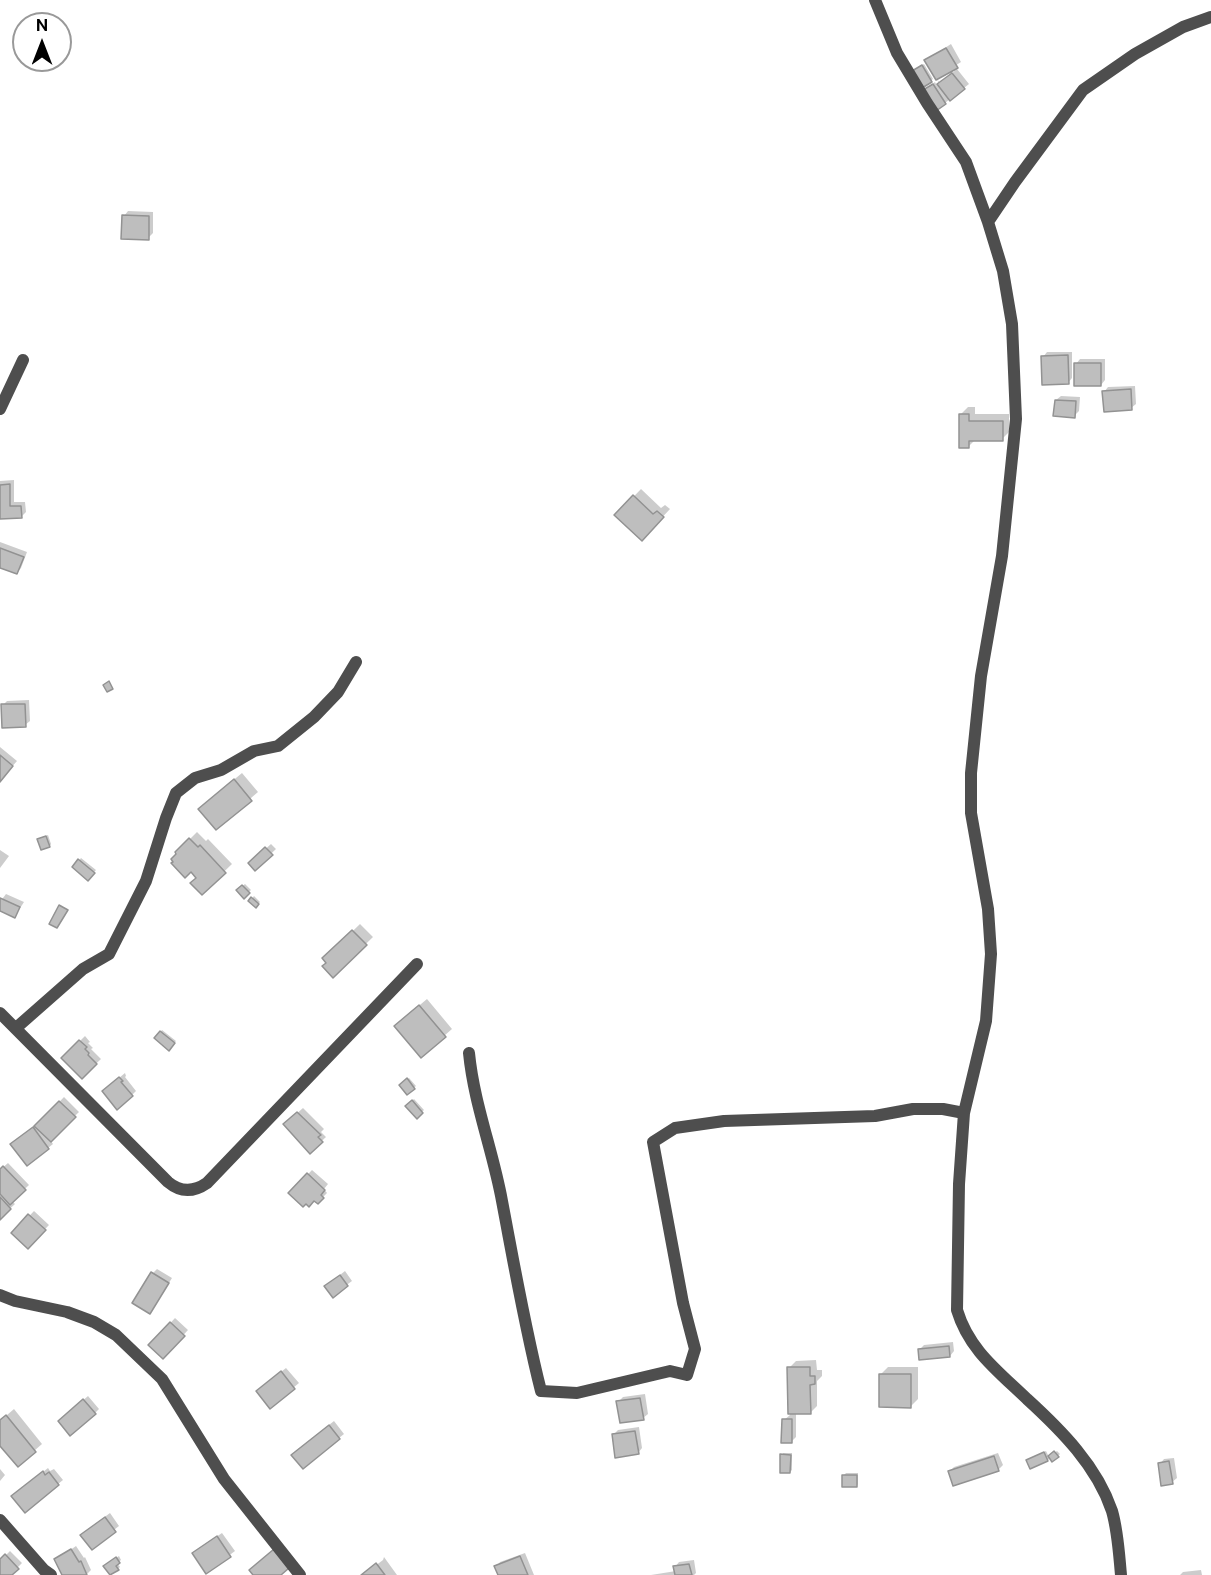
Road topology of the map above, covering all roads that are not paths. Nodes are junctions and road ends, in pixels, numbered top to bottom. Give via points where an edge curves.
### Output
1 (875, 0) edge
2 (1211, 17) edge
3 (988, 222) junction
4 (23, 360) dead end
5 (0, 409) edge
6 (356, 662) dead end
7 (417, 964) dead end
8 (0, 1013) edge
9 (16, 1028) junction
10 (469, 1053) dead end
11 (964, 1113) junction
12 (0, 1295) edge
13 (0, 1520) edge
14 (51, 1575) edge
15 (300, 1575) edge
16 (1121, 1575) edge

1 - 3 street via 897,53 966,162
2 - 3 street via 1183,27 1135,54 1083,90
3 - 11 street via 1003,271 1012,324 1016,419 1002,556 981,676 971,773 971,813 991,954 986,1021
4 - 5 street
6 - 9 street via 338,692 278,746 254,751 221,770 195,778 176,793 146,881 109,954 83,969
7 - 9 street via 197,1190 176,1188 168,1182
8 - 9 street
10 - 11 street via 541,1391 577,1392 670,1371 687,1375 695,1349 653,1142 675,1128 724,1121 875,1116 913,1109
11 - 16 street via 956,1288 963,1329 996,1371 1075,1447 1094,1474 1112,1511
12 - 15 street via 67,1312 116,1335 162,1379 224,1479
13 - 14 street

